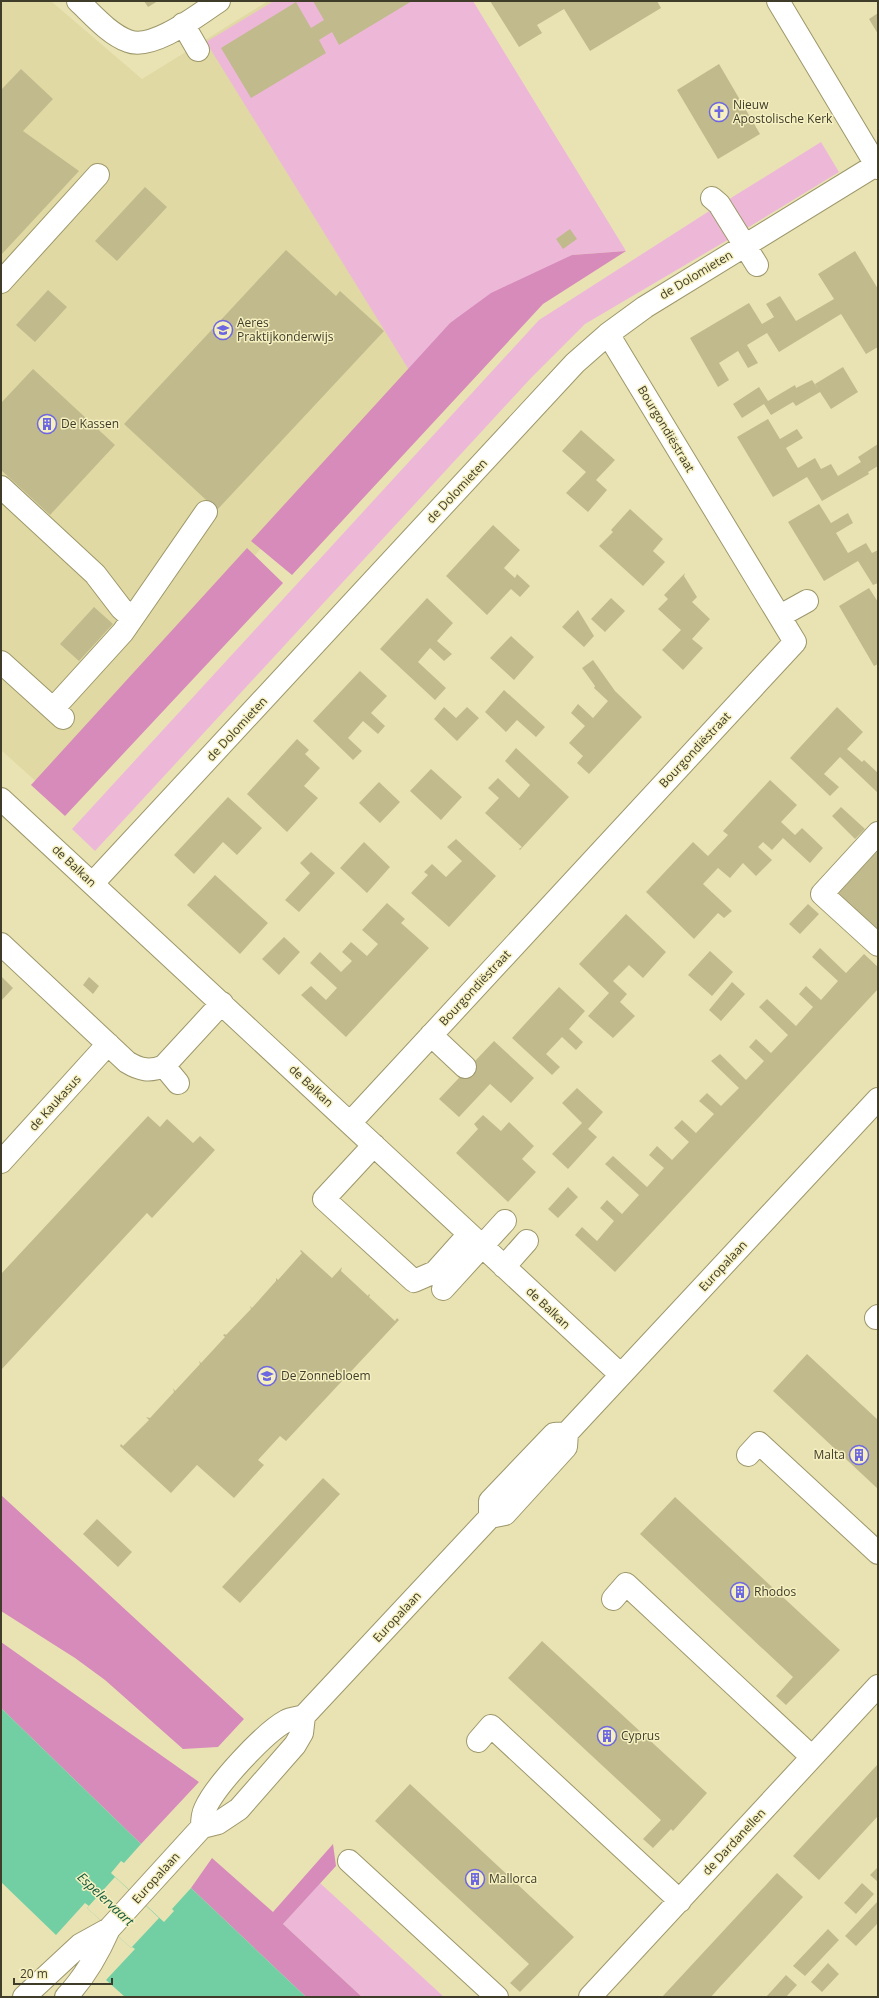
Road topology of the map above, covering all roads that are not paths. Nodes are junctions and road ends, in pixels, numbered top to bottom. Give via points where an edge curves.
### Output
1 (78, 1) edge
2 (219, 1) edge
3 (778, 1) edge
4 (183, 24) junction
5 (198, 50) dead end
6 (877, 167) edge
7 (98, 175) dead end
8 (712, 198) dead end
9 (745, 245) junction
10 (757, 265) dead end
11 (1, 282) edge
12 (608, 334) junction
13 (1, 487) edge
14 (206, 512) dead end
15 (807, 601) dead end
16 (780, 616) junction
17 (132, 618) junction
18 (1, 662) edge
19 (1, 799) edge
20 (878, 833) edge
21 (93, 883) junction
22 (1, 944) edge
23 (878, 945) edge
24 (222, 1003) junction
25 (431, 1035) junction
26 (108, 1044) junction
27 (164, 1066) junction
28 (465, 1067) dead end
29 (178, 1083) dead end
30 (878, 1098) edge
31 (350, 1123) junction
32 (374, 1145) junction
33 (1, 1162) edge
34 (505, 1221) dead end
35 (476, 1240) junction
36 (527, 1241) dead end
37 (504, 1266) junction
38 (443, 1289) dead end
39 (620, 1375) junction
40 (748, 1455) dead end
41 (878, 1553) edge
42 (613, 1599) dead end
43 (878, 1686) edge
44 (304, 1716) junction
45 (478, 1741) dead end
46 (812, 1757) junction
47 (202, 1828) junction
48 (349, 1861) dead end
49 (680, 1901) junction
50 (109, 1929) junction
51 (24, 1997) edge
52 (66, 1997) edge
53 (497, 1997) edge
54 (590, 1997) edge

1 - 4 street via 111,31 130,42 155,40
2 - 4 street
3 - 6 street
4 - 5 street
6 - 9 street, de Dolomieten
7 - 11 street
8 - 9 street via 719,204
9 - 10 street
9 - 12 street, de Dolomieten via 645,307
12 - 16 street, Bourgondiëstraat
12 - 21 street, de Dolomieten via 575,363
13 - 17 street via 95,574
14 - 17 street
15 - 16 street
16 - 25 street, Bourgondiëstraat via 795,642
17 - 18 street via 58,714
19 - 21 street, de Balkan
20 - 23 street via 822,894
21 - 24 street, de Balkan
22 - 26 street
24 - 27 street
24 - 31 street, de Balkan
25 - 28 street
25 - 31 street, Bourgondiëstraat
26 - 27 street via 127,1062 140,1069 151,1070
26 - 33 street, de Kaukasus
27 - 29 street
30 - 39 street, Europalaan
31 - 32 street, de Balkan
32 - 35 street, de Balkan
32 - 35 street via 324,1199 414,1280 435,1272
34 - 35 street
35 - 37 street, de Balkan
35 - 38 street
36 - 37 street
37 - 39 street, de Balkan
39 - 44 street, Europalaan via 567,1433 554,1434 490,1501 490,1517
40 - 41 street via 759,1443
42 - 46 street via 626,1584
43 - 46 street, de Dardanellen
44 - 47 street, Europalaan via 302,1733 295,1745 239,1810 218,1823
44 - 47 street via 287,1720 255,1747 212,1797 204,1811
45 - 49 street via 491,1726
46 - 49 street, de Dardanellen
47 - 50 street, Europalaan
48 - 53 street
49 - 54 street, de Dardanellen
50 - 51 street via 80,1945
50 - 52 street via 96,1958

